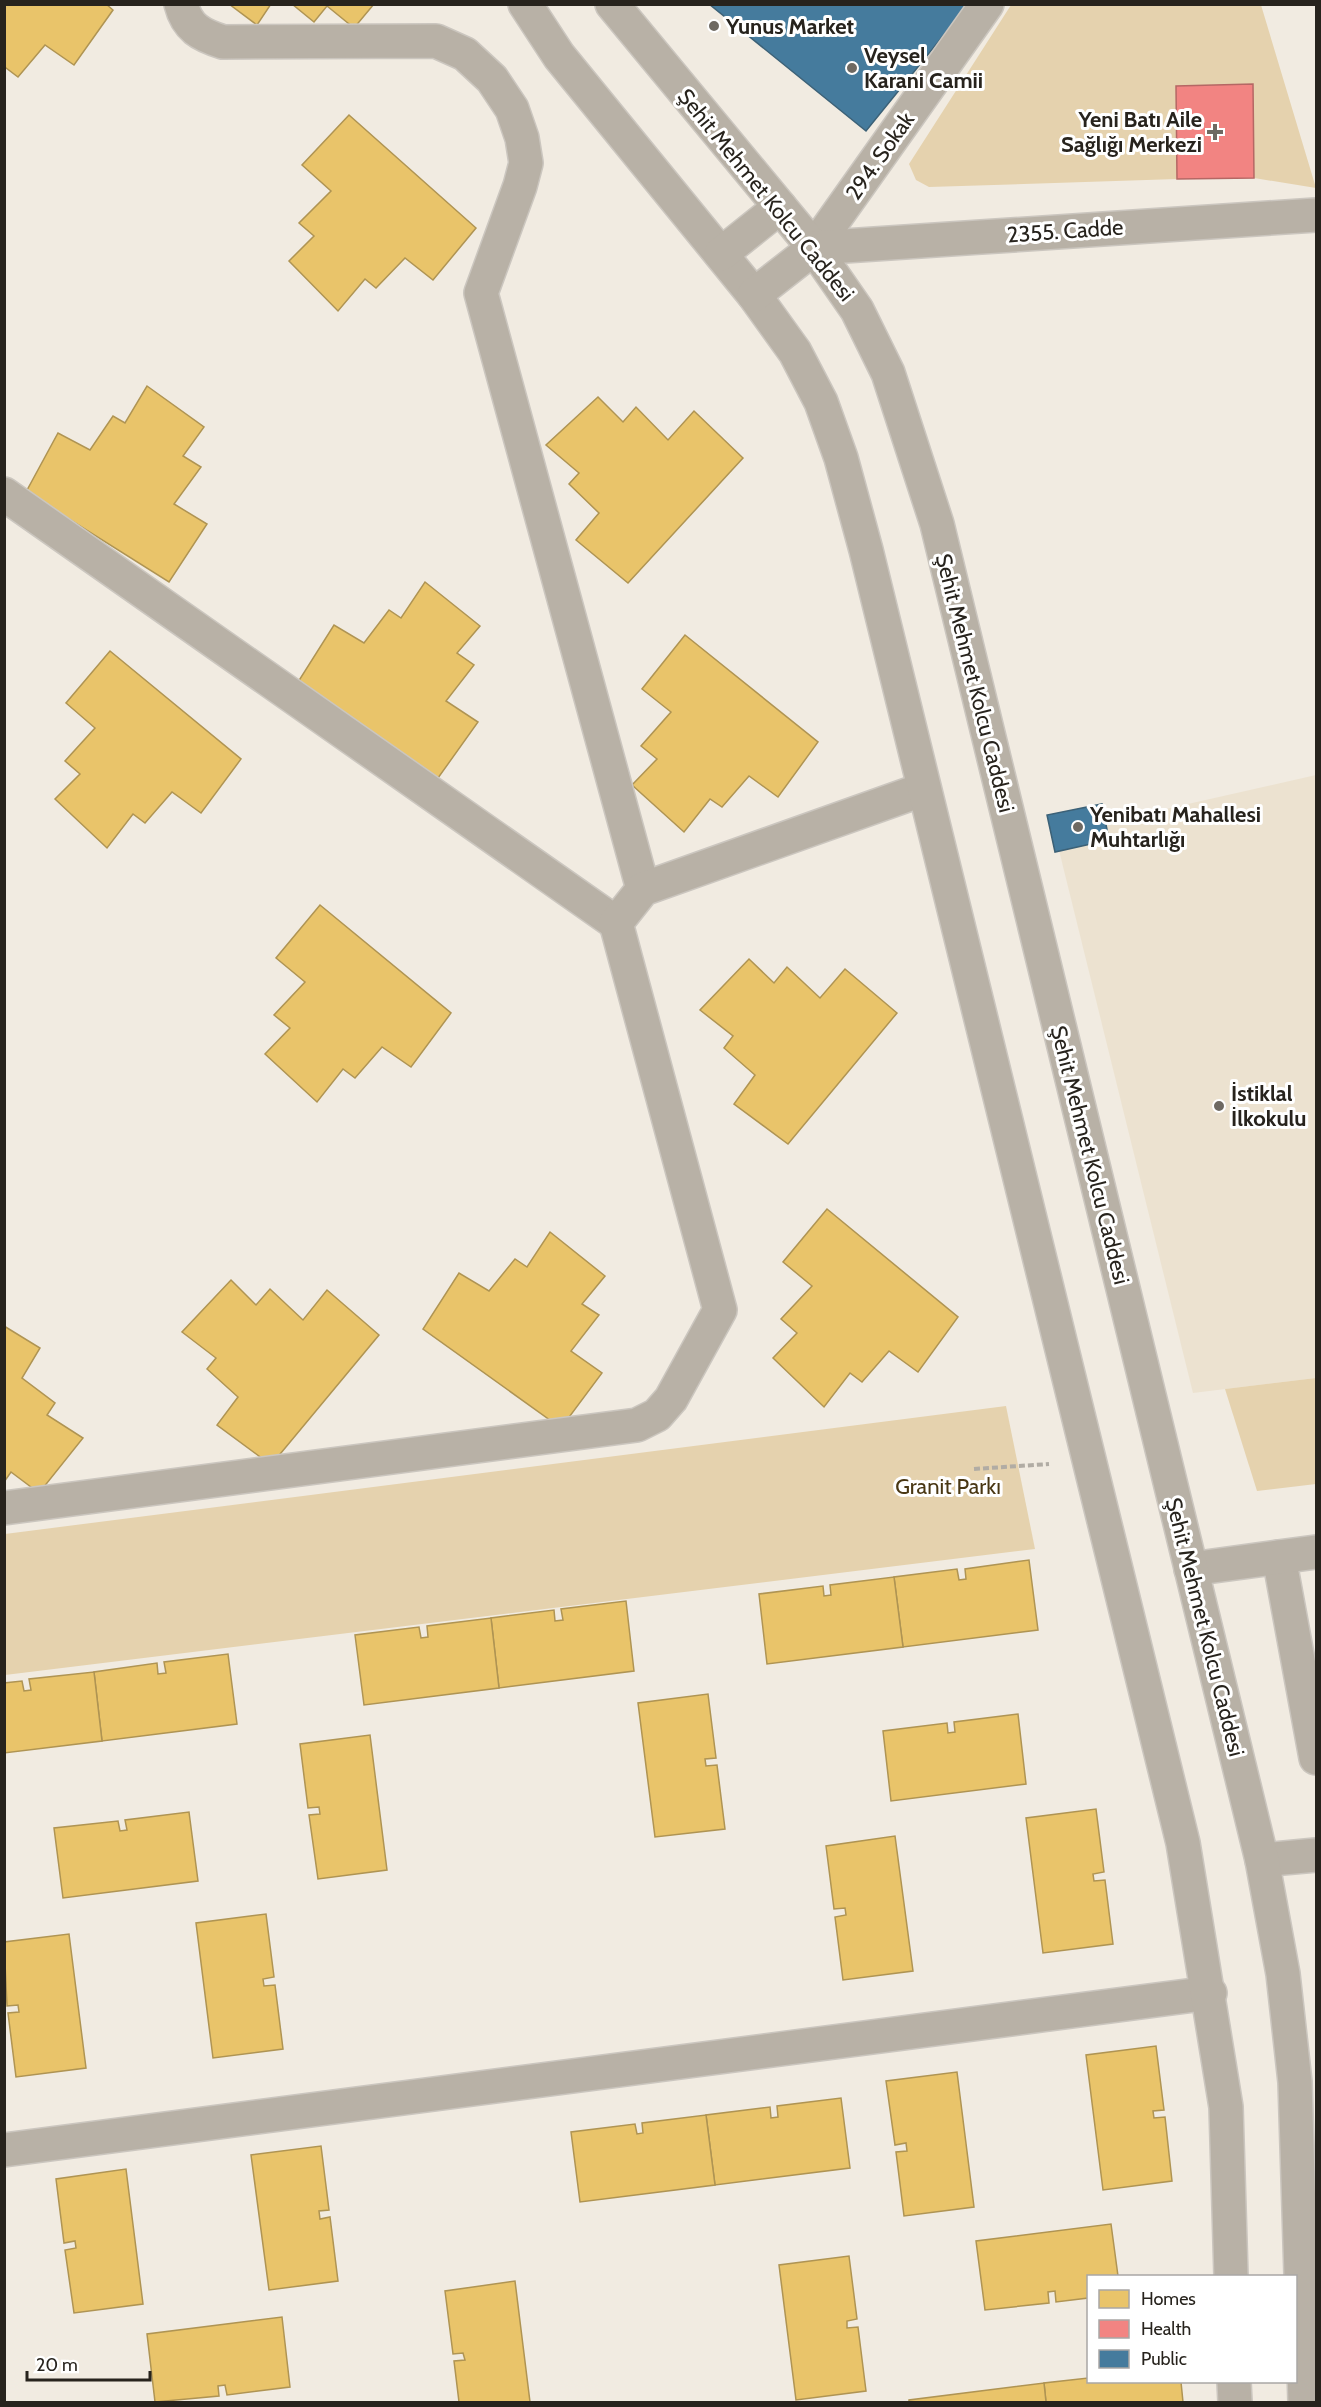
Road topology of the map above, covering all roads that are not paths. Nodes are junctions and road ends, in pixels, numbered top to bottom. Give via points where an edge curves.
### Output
1 (181, 4) edge
2 (525, 4) edge
3 (612, 4) edge
4 (987, 4) edge
5 (780, 207) junction
6 (1317, 215) edge
7 (814, 248) junction
8 (721, 254) junction
9 (754, 295) junction
10 (4, 494) edge
11 (924, 789) junction
12 (643, 889) junction
13 (616, 923) junction
14 (4, 1509) edge
15 (1317, 1552) edge
16 (1279, 1557) junction
17 (1191, 1569) junction
18 (1317, 1758) edge
19 (1317, 1855) edge
20 (1262, 1860) junction
21 (1210, 1993) junction
22 (1306, 2081) edge
23 (4, 2150) edge
24 (1231, 2275) edge
25 (1234, 2383) edge
26 (1235, 2403) edge
27 (1305, 2403) edge

1 - 12 street via 184,18 200,35 223,42 436,41 465,54 492,79 512,109 526,163 481,293
2 - 8 street via 559,56
3 - 5 street, Şehit Mehmet Kolcu Caddesi
4 - 7 street, 294. Sokak
5 - 7 street, Şehit Mehmet Kolcu Caddesi
5 - 8 street
6 - 7 street, 2355. Cadde
7 - 9 street, 294. Sokak
7 - 17 street, Şehit Mehmet Kolcu Caddesi via 857,310 888,373 937,524
8 - 9 street
9 - 11 street via 795,352 829,424 866,550
10 - 13 street
11 - 12 street
11 - 21 street via 1183,1843
12 - 13 street
13 - 14 street via 720,1310 671,1399 657,1414 637,1425
15 - 16 street
16 - 17 street
16 - 18 street
17 - 20 street, Şehit Mehmet Kolcu Caddesi
19 - 20 street
20 - 22 street, Şehit Mehmet Kolcu Caddesi
21 - 23 street
21 - 24 street via 1226,2107
22 - 27 street, Şehit Mehmet Kolcu Caddesi
25 - 26 street

